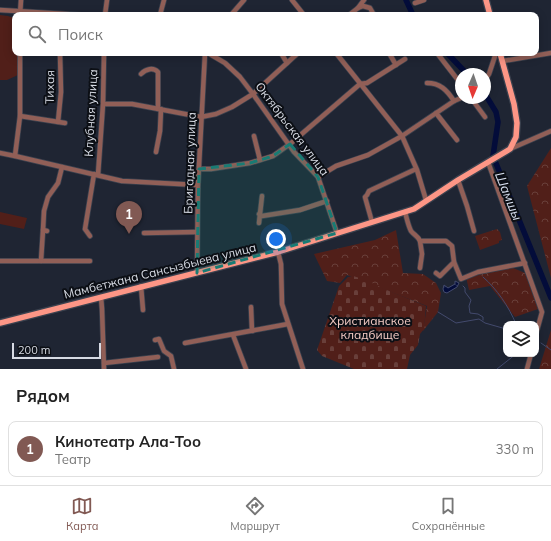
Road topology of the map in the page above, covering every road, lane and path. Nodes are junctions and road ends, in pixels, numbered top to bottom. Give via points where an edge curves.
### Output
1 (22, 0) edge
2 (107, 0) edge
3 (164, 0) edge
4 (244, 0) edge
5 (292, 0) edge
6 (364, 0) edge
7 (424, 0) edge
8 (486, 0) edge
9 (415, 3) dead end
10 (358, 7) junction
11 (0, 10) edge
12 (13, 12) edge
13 (20, 12) edge
14 (105, 12) edge
15 (161, 12) edge
16 (234, 12) edge
17 (302, 12) edge
18 (352, 12) edge
19 (372, 12) edge
20 (489, 12) edge
21 (551, 53) edge
22 (539, 55) edge
23 (20, 56) edge
24 (60, 56) edge
25 (104, 56) edge
26 (206, 56) edge
27 (211, 56) edge
28 (283, 56) edge
29 (295, 56) edge
30 (338, 56) edge
31 (391, 56) edge
32 (439, 56) edge
33 (495, 56) edge
34 (501, 56) edge
35 (535, 56) edge
36 (405, 59) dead end
37 (503, 62) junction
38 (287, 63) junction
39 (396, 65) junction
40 (491, 68) edge
41 (142, 74) dead end
42 (455, 76) edge
43 (427, 83) dead end
44 (360, 84) junction
45 (253, 94) junction
46 (454, 101) joint
47 (103, 104) junction
48 (475, 104) edge
49 (159, 109) junction
50 (436, 113) junction
51 (20, 116) junction
52 (201, 117) junction
53 (485, 117) dead end
54 (58, 122) junction
55 (64, 123) dead end
56 (551, 131) edge
57 (254, 136) dead end
58 (402, 136) junction
59 (457, 140) dead end
60 (290, 144) junction
61 (510, 150) junction
62 (156, 152) dead end
63 (0, 153) edge
64 (15, 156) junction
65 (260, 160) junction
66 (489, 161) junction
67 (62, 167) junction
68 (199, 169) junction
69 (416, 169) junction
70 (96, 174) junction
71 (318, 178) junction
72 (458, 180) junction
73 (198, 186) junction
74 (262, 196) dead end
75 (426, 200) junction
76 (327, 201) junction
77 (405, 212) junction
78 (259, 214) junction
79 (372, 222) junction
80 (259, 223) dead end
81 (474, 231) dead end
82 (198, 232) junction
83 (144, 233) dead end
84 (338, 233) junction
85 (90, 236) dead end
86 (420, 241) junction
87 (278, 252) junction
88 (41, 261) junction
89 (90, 261) dead end
90 (0, 262) edge
91 (454, 262) junction
92 (525, 263) junction
93 (420, 268) dead end
94 (197, 273) junction
95 (436, 273) dead end
96 (141, 286) junction
97 (101, 297) junction
98 (251, 307) dead end
99 (143, 310) dead end
100 (0, 323) edge
101 (539, 323) edge
102 (288, 324) junction
103 (252, 331) junction
104 (233, 335) junction
105 (155, 340) dead end
106 (185, 343) dead end
107 (158, 357) dead end
108 (530, 357) edge
109 (104, 363) junction
110 (104, 369) edge
111 (174, 369) edge
112 (246, 369) edge
113 (303, 369) edge
114 (527, 369) edge

1 - 13 street
2 - 14 street
3 - 15 street
4 - 16 street
5 - 17 street
6 - 10 street
7 - 9 street
8 - 20 main road
10 - 18 street
10 - 19 street via 370,8
11 - 12 street
21 - 22 street
23 - 51 street
24 - 54 street, Тихая via 61,92
25 - 47 street, Клубная улица
26 - 52 street, Бригадная улица
27 - 45 street, Октябрьская улица via 240,77
28 - 38 street
29 - 38 street
30 - 44 street
31 - 39 street
32 - 42 street
33 - 40 street
34 - 37 main road
35 - 37 street
36 - 39 street
37 - 61 main road via 517,122 516,137
38 - 45 street
39 - 44 street via 367,83
41 - 49 street via 150,69 158,72
43 - 46 street via 440,85
44 - 58 street
44 - 60 street
45 - 52 street via 232,107
45 - 60 street, Октябрьская улица
46 - 50 street
47 - 49 street via 132,104
47 - 70 street, Клубная улица
48 - 53 street
49 - 52 street
49 - 62 street via 160,131
50 - 58 street
50 - 59 street
51 - 54 street, Тихая
51 - 64 street
52 - 68 street, Бригадная улица
54 - 55 street, Тихая
56 - 61 street
57 - 65 street
58 - 69 street
58 - 71 street via 368,155 336,166
60 - 65 street via 272,156
60 - 71 street, Октябрьская улица
61 - 66 main road, Мамбетжана Сансызбыева улица
63 - 64 street
64 - 67 street
65 - 68 street
66 - 72 main road, Мамбетжана Сансызбыева улица
66 - 92 street via 505,213
67 - 70 street
67 - 88 street via 58,183 48,197 44,211 45,231
68 - 73 street, Бригадная улица
69 - 75 street
69 - 79 street via 368,192 365,197
70 - 73 street via 122,181
70 - 85 street, Клубная улица via 85,229
71 - 76 street, Октябрьская улица
72 - 75 main road, Мамбетжана Сансызбыева улица
72 - 81 street
73 - 82 street, Бригадная улица
74 - 78 street
75 - 77 main road, Мамбетжана Сансызбыева улица
76 - 78 street via 287,213 262,216
76 - 84 street, Октябрьская улица
77 - 79 main road, Мамбетжана Сансызбыева улица
77 - 86 street via 412,233
78 - 80 street
79 - 84 main road, Мамбетжана Сансызбыева улица
82 - 83 street
82 - 94 street, Бригадная улица
84 - 87 main road, Мамбетжана Сансызбыева улица
86 - 91 street via 446,241 452,246
86 - 93 street
87 - 94 main road, Мамбетжана Сансызбыева улица
87 - 102 street via 281,264 282,304
88 - 89 street
88 - 90 street
91 - 92 street via 461,279 478,272
91 - 95 street via 440,276
92 - 101 street via 542,312
94 - 96 main road, Мамбетжана Сансызбыева улица
96 - 97 main road, Мамбетжана Сансызбыева улица
96 - 99 street
97 - 100 main road, Мамбетжана Сансызбыева улица
97 - 109 street
98 - 103 street
102 - 103 street
102 - 113 street
103 - 104 street
104 - 106 street
104 - 112 street
105 - 111 street via 159,339 164,352 171,356
107 - 109 street
108 - 114 street
109 - 110 street

